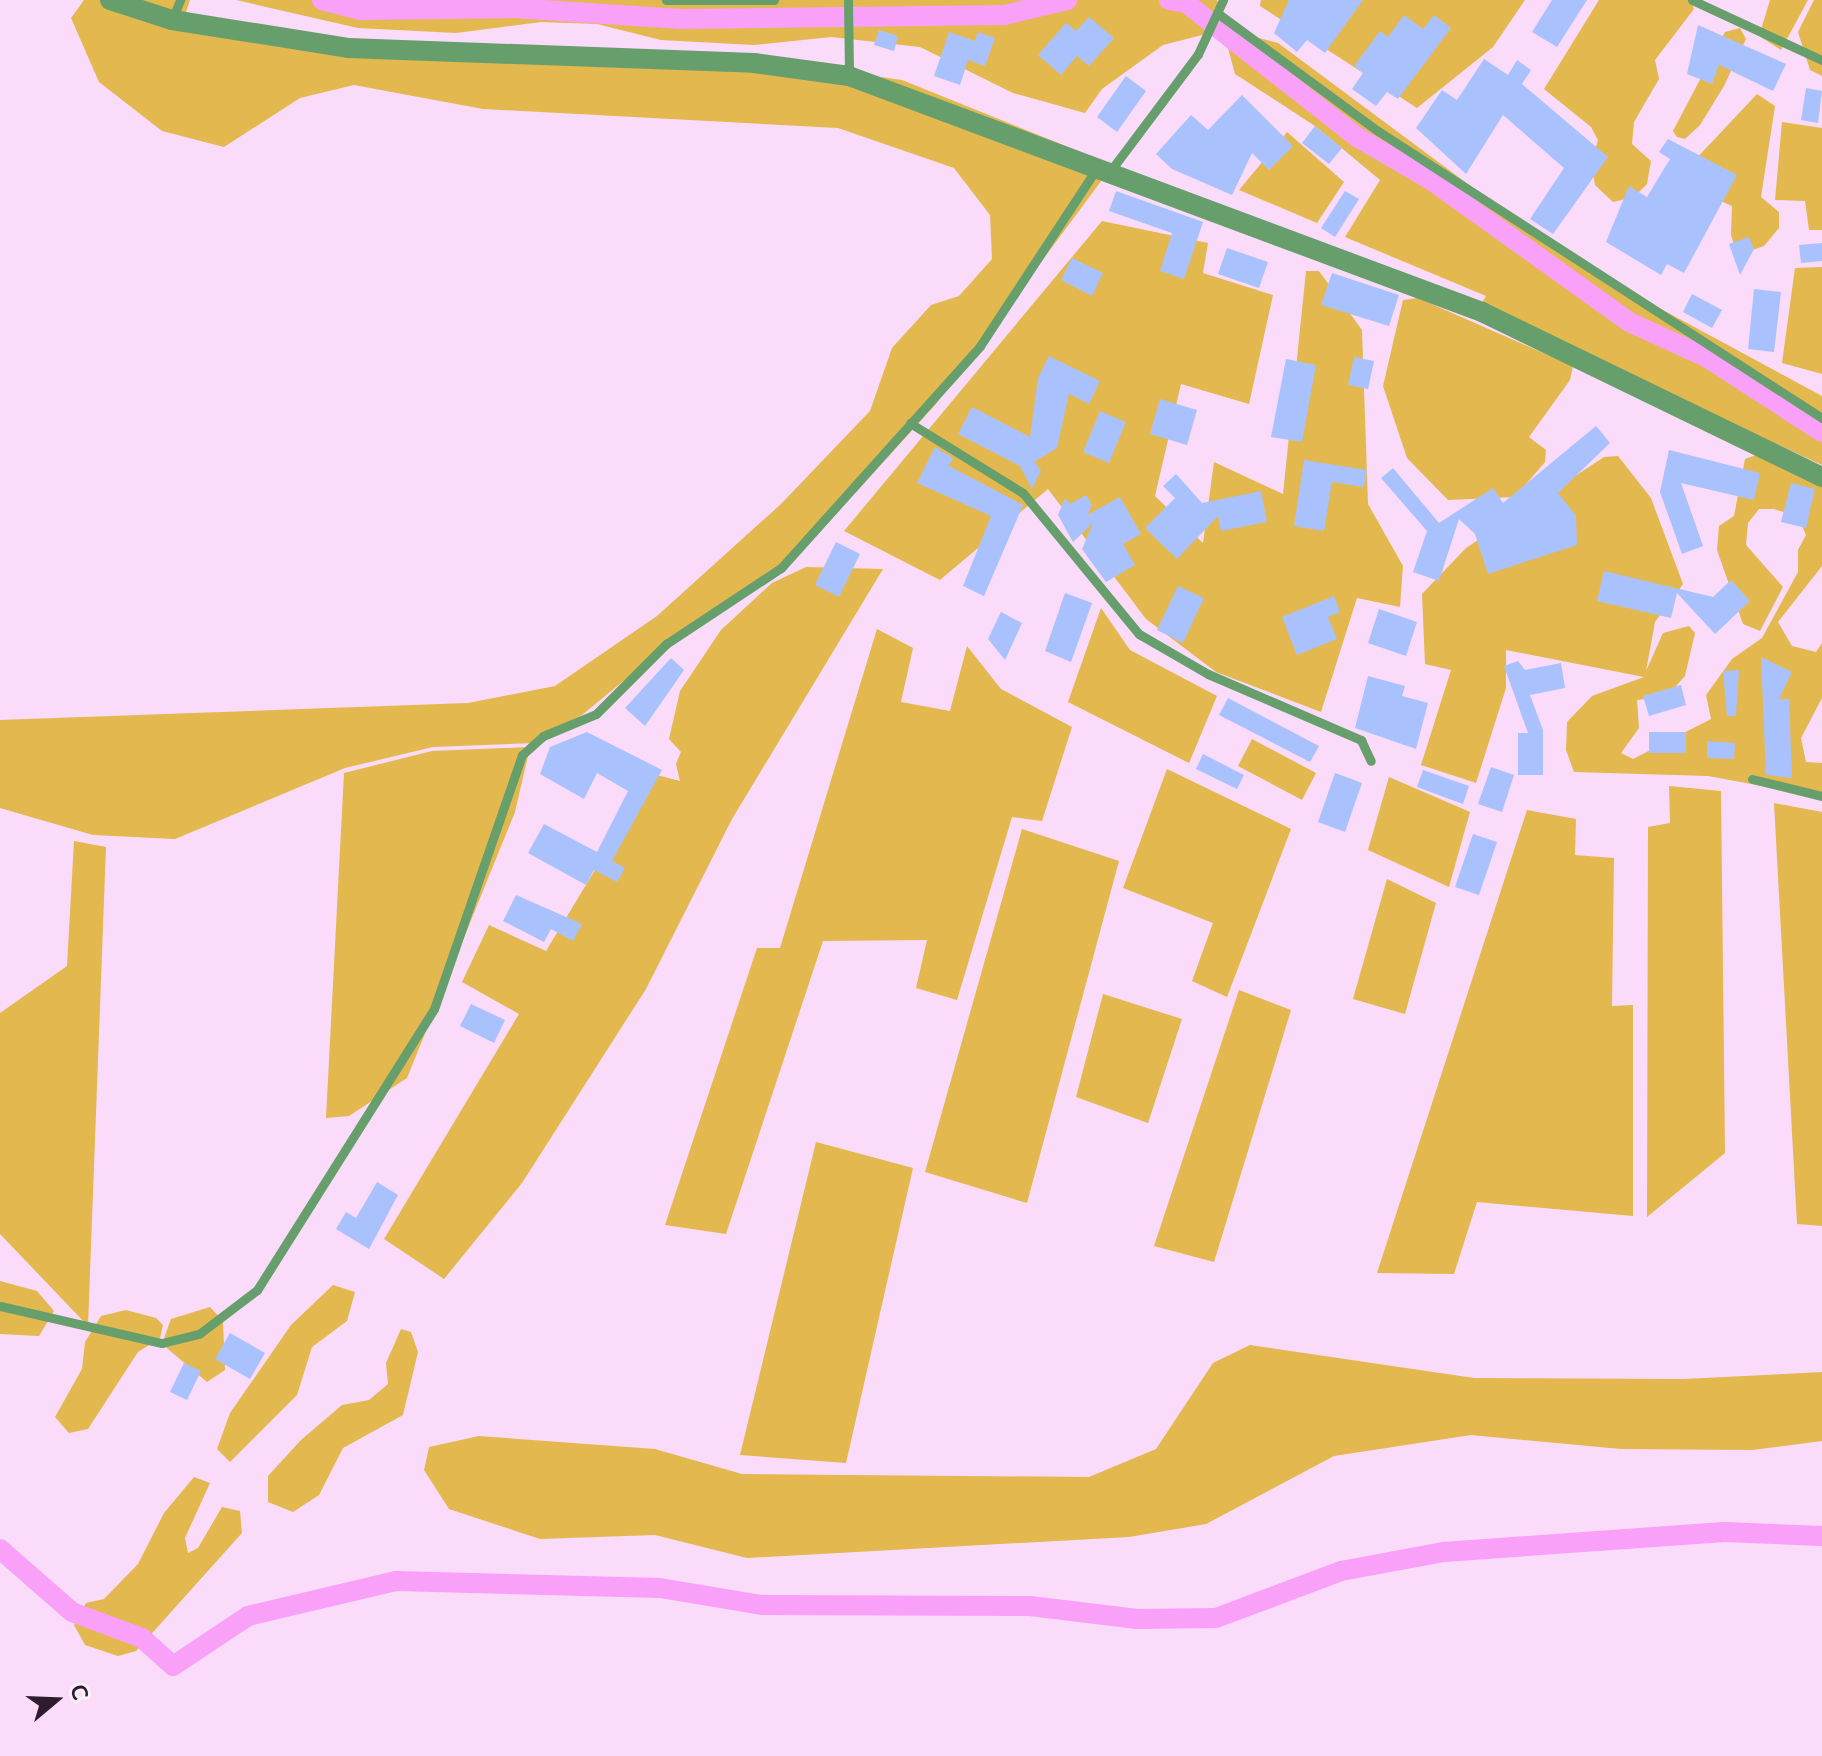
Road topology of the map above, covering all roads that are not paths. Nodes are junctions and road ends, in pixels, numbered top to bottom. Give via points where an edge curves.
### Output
1 (110, 0) edge
2 (180, 0) edge
3 (666, 0) edge
4 (774, 0) edge
5 (848, 0) edge
6 (1223, 0) edge
7 (1692, 0) edge
8 (1218, 19) junction
9 (172, 20) junction
10 (1822, 60) edge
11 (849, 76) junction
12 (1105, 167) junction
13 (1822, 418) edge
14 (910, 423) junction
15 (1822, 477) edge
16 (1371, 761) dead end
17 (1752, 779) dead end
18 (1822, 796) edge
19 (0, 1306) edge

1 - 9 street
2 - 9 lane
3 - 4 lane
5 - 11 lane
6 - 8 lane
7 - 10 lane
8 - 12 lane via 1198,54
8 - 13 lane via 1378,131
9 - 11 street via 348,48 754,63
11 - 12 street
12 - 14 lane via 980,346
12 - 15 street via 1482,312
14 - 16 lane via 1023,493 1147,640 1208,674 1361,740
14 - 19 lane via 773,575 694,622 596,714 543,736 522,755 434,1009 297,1233 232,1314 199,1334 162,1343
17 - 18 lane

